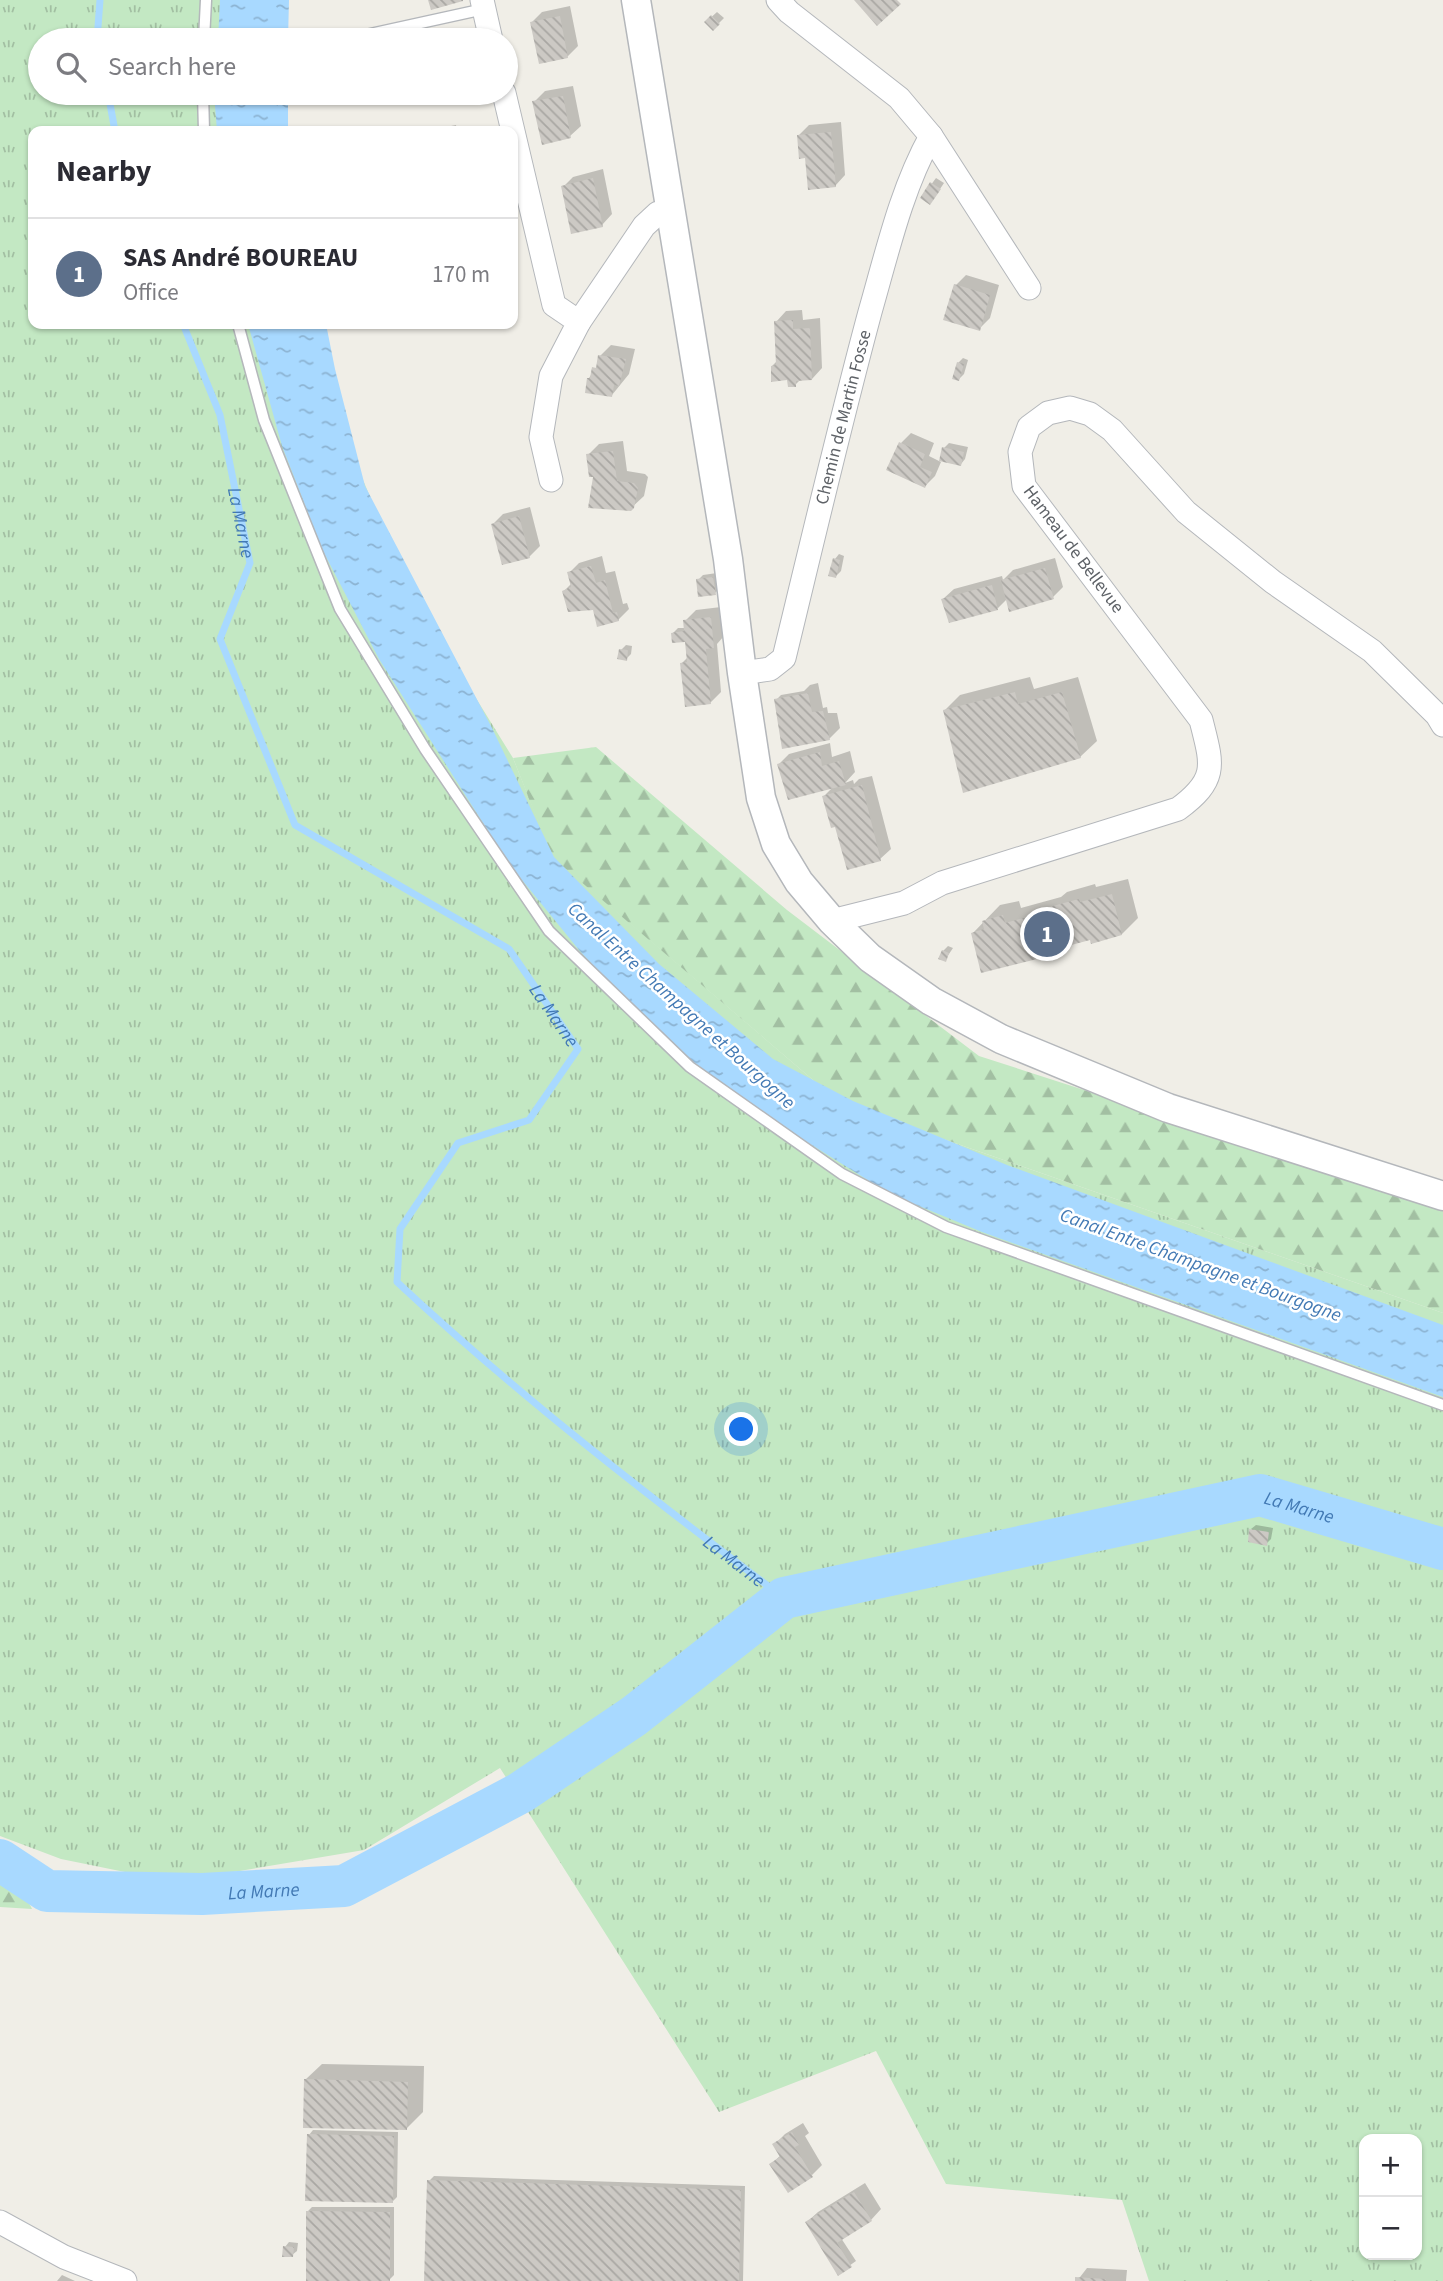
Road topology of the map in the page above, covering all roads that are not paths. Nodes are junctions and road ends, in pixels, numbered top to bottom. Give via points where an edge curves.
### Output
1 (206, 0) edge
2 (636, 0) edge
3 (778, 0) edge
4 (484, 8) edge
5 (205, 28) edge
6 (396, 28) edge
7 (488, 28) edge
8 (203, 105) edge
9 (507, 105) edge
10 (204, 126) edge
11 (512, 126) edge
12 (931, 136) junction
13 (518, 152) edge
14 (671, 211) junction
15 (1029, 288) dead end
16 (579, 322) junction
17 (239, 329) edge
18 (551, 480) dead end
19 (742, 674) junction
20 (1443, 725) edge
21 (832, 921) junction
22 (1443, 1196) edge
23 (1443, 1405) edge
24 (0, 2222) edge
25 (125, 2281) edge

1 - 5 lane
2 - 14 street
3 - 12 street via 899,98
4 - 6 lane
4 - 7 street
8 - 10 lane
9 - 11 street
12 - 15 street
12 - 19 street, Chemin de Martin Fosse via 916,163 887,253 784,659 771,669
13 - 16 street via 554,304
14 - 16 street via 658,213 644,226
14 - 19 street via 728,559
16 - 18 street via 551,376 541,437
17 - 23 lane via 264,420 340,610 425,749 549,930 690,1067 842,1174 946,1227
19 - 21 street via 761,798 776,844
20 - 21 street, Hameau de Bellevue via 1372,651 1273,582 1186,512 1101,422 1070,408 1048,413 1029,427 1020,452 1024,486 1201,720 1210,771 1200,794 1178,809 942,883 904,903
21 - 22 street via 870,958 921,994 1001,1039 1168,1108
24 - 25 street via 64,2257

